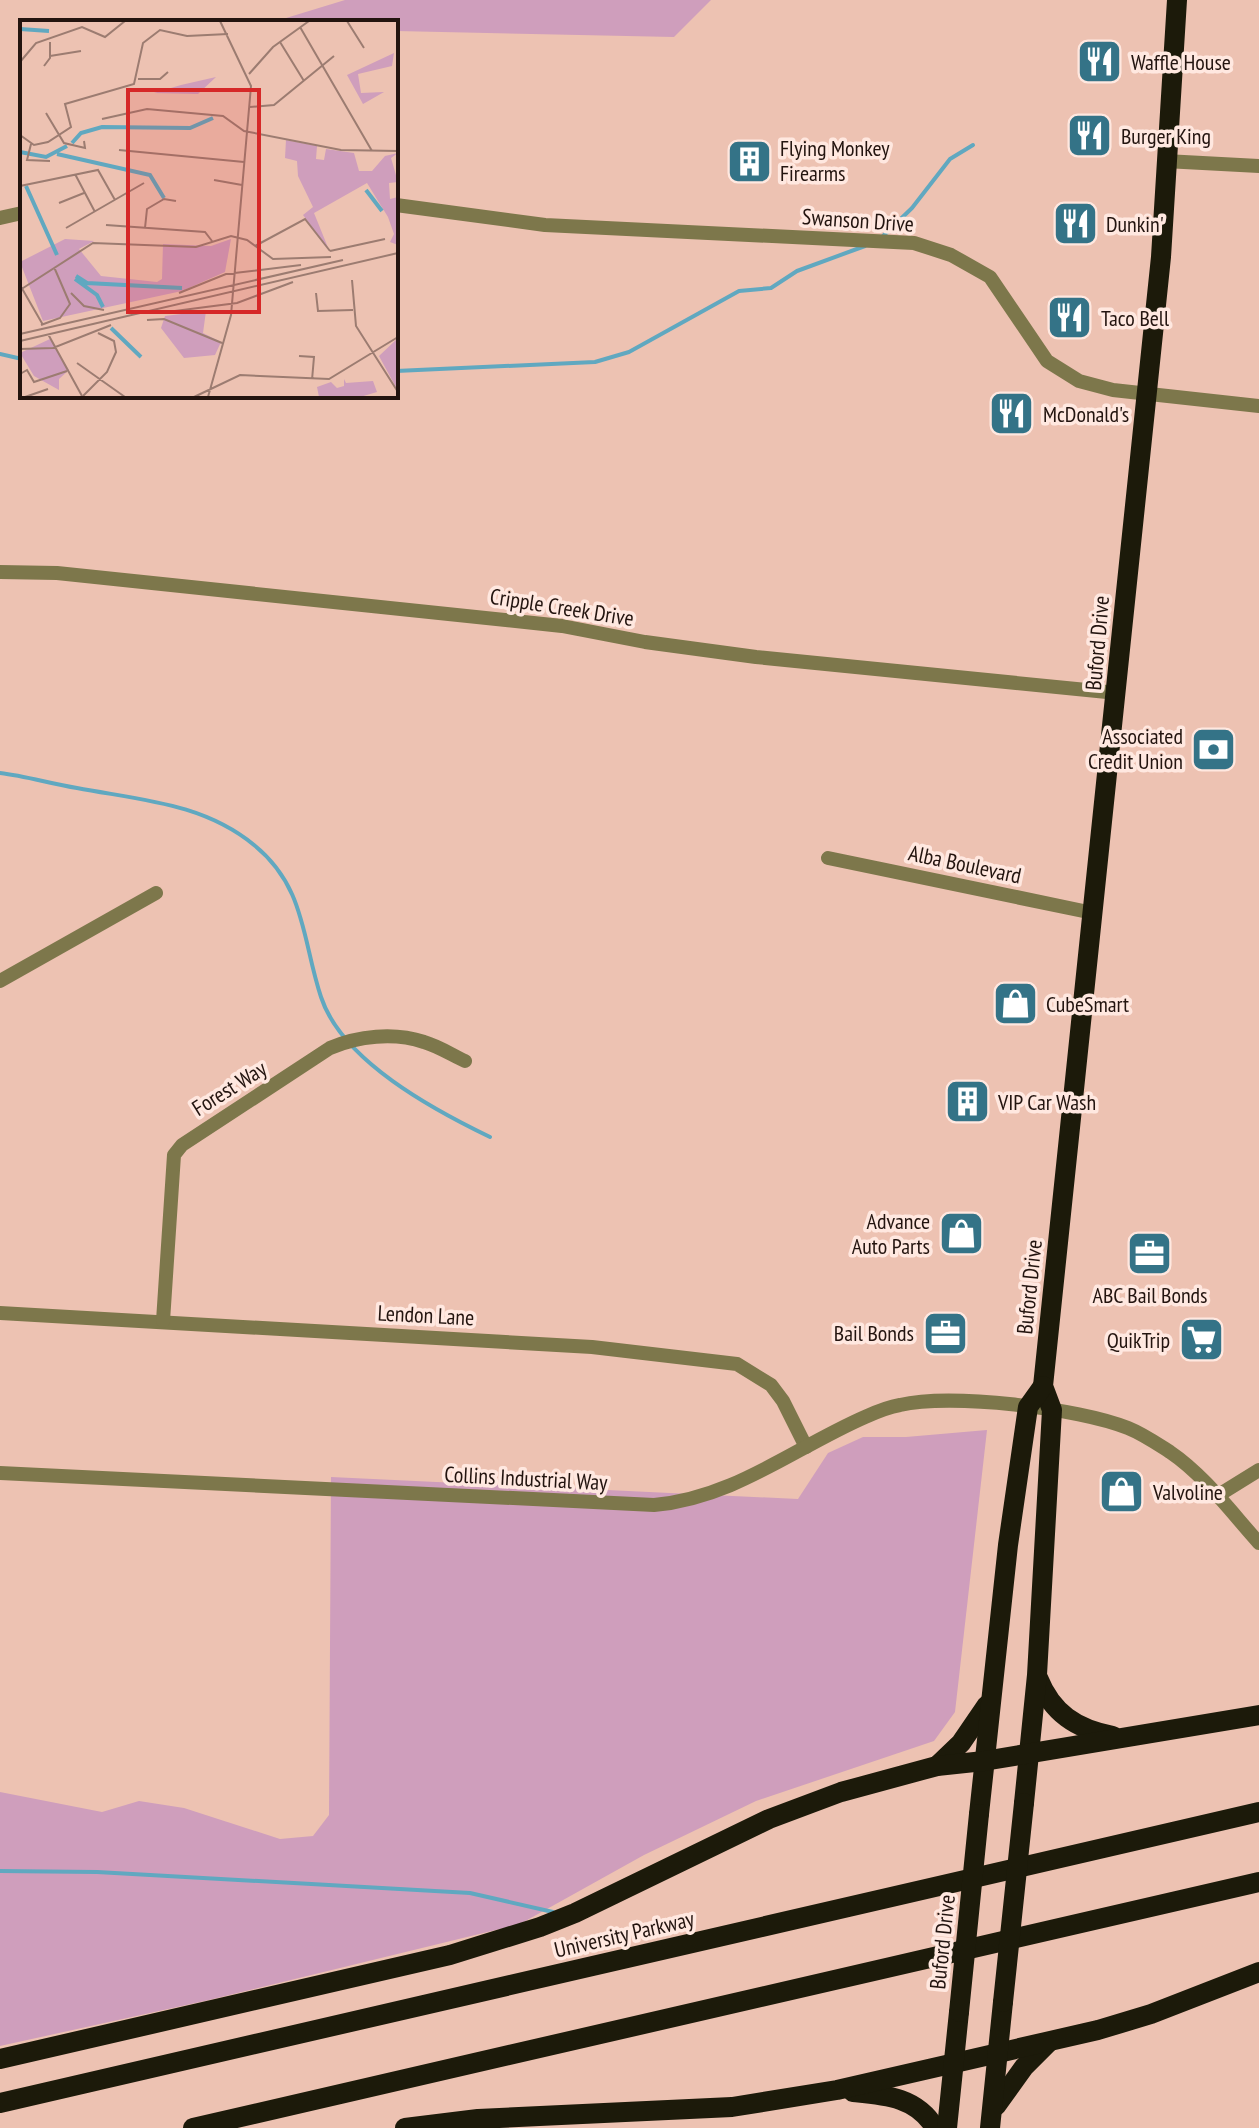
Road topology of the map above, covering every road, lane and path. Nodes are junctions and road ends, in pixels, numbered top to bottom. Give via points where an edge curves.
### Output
1 (1177, 0) edge
2 (1186, 0) edge
3 (1175, 24) junction
4 (1165, 161) junction
5 (1259, 166) edge
6 (398, 205) edge
7 (20, 213) edge
8 (0, 218) edge
9 (1147, 394) junction
10 (1259, 406) edge
11 (0, 572) edge
12 (1117, 693) junction
13 (828, 858) dead end
14 (156, 893) dead end
15 (1093, 913) junction
16 (0, 981) edge
17 (465, 1061) dead end
18 (0, 1313) edge
19 (163, 1321) junction
20 (1043, 1386) junction
21 (1028, 1407) junction
22 (1052, 1410) junction
23 (806, 1447) junction
24 (1259, 1470) edge
25 (0, 1473) edge
26 (1217, 1496) junction
27 (1259, 1543) edge
28 (1037, 1675) junction
29 (991, 1700) junction
30 (1259, 1715) edge
31 (1124, 1738) junction
32 (1030, 1753) junction
33 (984, 1761) junction
34 (937, 1766) junction
35 (1259, 1812) edge
36 (1259, 1882) edge
37 (1259, 1972) edge
38 (1049, 2042) junction
39 (999, 2053) junction
40 (0, 2059) edge
41 (953, 2064) junction
42 (837, 2090) junction
43 (0, 2103) edge
44 (990, 2122) edge
45 (193, 2128) edge
46 (405, 2128) edge
47 (935, 2128) edge
48 (947, 2128) edge

1 - 3 highway, Buford Drive
2 - 3 highway
3 - 4 highway, Buford Drive
4 - 5 street
4 - 9 highway, Buford Drive
6 - 9 street, Swanson Drive via 545,225 914,243 951,255 990,277 1047,361 1068,375 1113,390
7 - 8 street
9 - 10 street, Swanson Drive
9 - 12 highway, Buford Drive
11 - 12 street, Cripple Creek Drive via 70,574 482,617 756,657
12 - 15 highway, Buford Drive
13 - 15 street, Alba Boulevard
14 - 16 street
15 - 20 highway, Buford Drive
17 - 19 street, Forest Way via 424,1041 388,1036 347,1041 182,1145 174,1155
18 - 19 street, Lendon Lane
19 - 23 street, Lendon Lane via 592,1347 737,1364 771,1385
20 - 21 highway, Buford Drive
20 - 22 highway, Buford Drive
21 - 22 street, Collins Industrial Way
21 - 23 street, Collins Industrial Way via 901,1404
21 - 29 highway, Buford Drive
22 - 26 street, Collins Industrial Way via 1107,1421 1146,1436 1182,1460
22 - 28 highway, Buford Drive
23 - 25 street, Collins Industrial Way via 709,1495 654,1505
24 - 26 street
26 - 27 street, Collins Industrial Way
28 - 31 highway via 1063,1716
28 - 32 highway, Buford Drive
29 - 33 highway, Buford Drive
29 - 34 highway via 961,1743
30 - 31 highway
31 - 32 highway
32 - 33 highway
32 - 39 highway, Buford Drive, bridge
33 - 34 highway
33 - 41 highway, Buford Drive, bridge
34 - 40 highway via 801,1806 598,1903 495,1942
35 - 43 highway, University Parkway
36 - 45 highway
37 - 38 highway via 1151,2014
38 - 39 highway
38 - 44 highway via 1012,2081
39 - 41 highway
39 - 44 highway, Buford Drive
41 - 42 highway
41 - 48 highway, Buford Drive
42 - 46 highway via 732,2107 478,2119
42 - 47 highway via 904,2100

